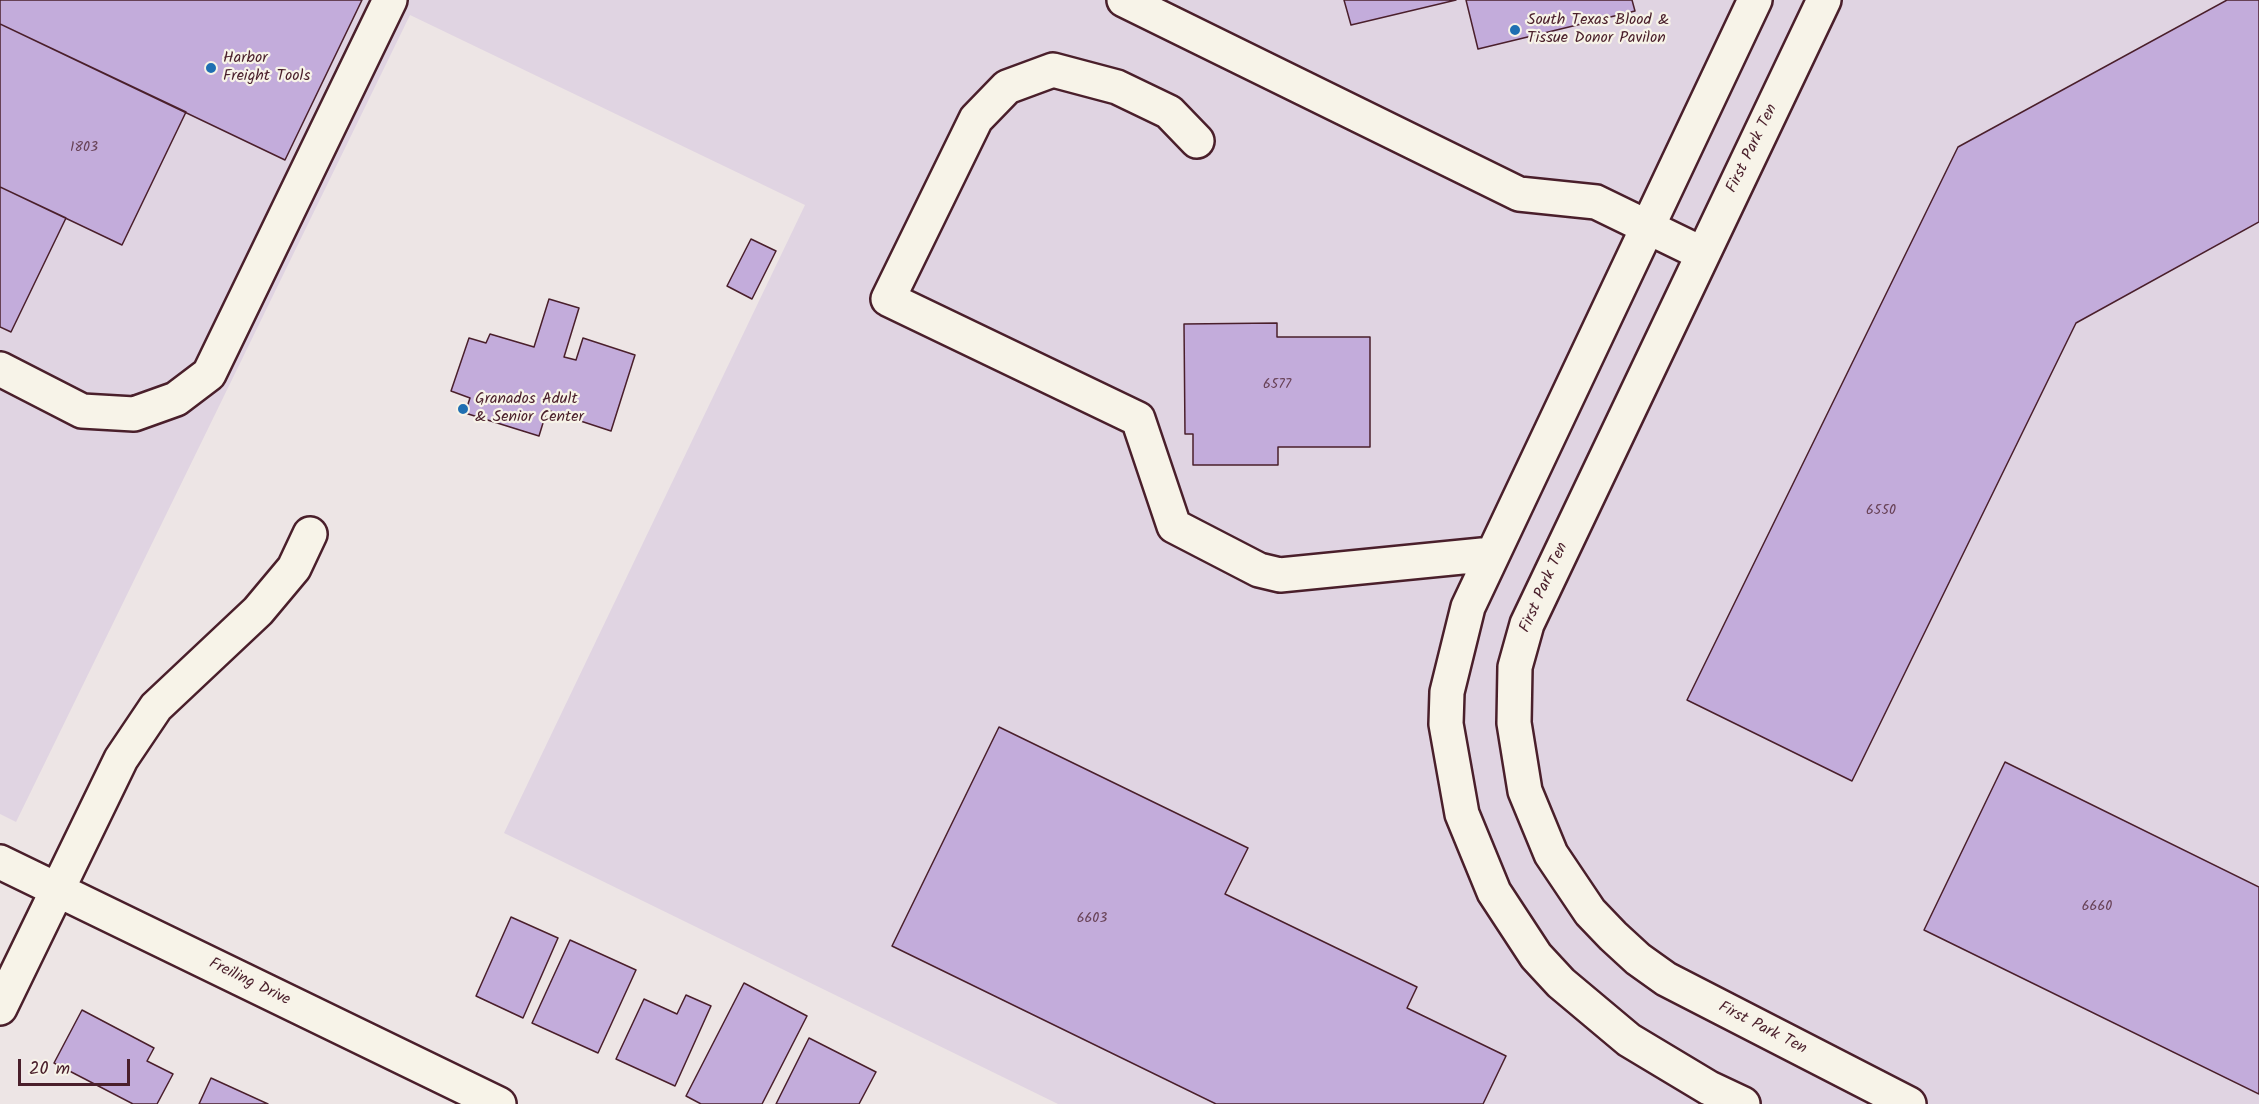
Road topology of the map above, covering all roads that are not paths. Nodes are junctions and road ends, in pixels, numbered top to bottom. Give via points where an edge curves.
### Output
1 (390, 0) edge
2 (1124, 0) edge
3 (1755, 0) edge
4 (1824, 0) edge
5 (1197, 141) dead end
6 (1647, 226) junction
7 (1703, 254) junction
8 (0, 369) edge
9 (310, 534) dead end
10 (1492, 554) junction
11 (0, 862) edge
12 (58, 890) junction
13 (0, 1008) edge
14 (499, 1104) edge
15 (1743, 1104) edge
16 (1909, 1104) edge

1 - 8 street via 209,375 176,399 134,414 82,411
2 - 6 street via 1519,194 1596,202
3 - 6 street
4 - 7 street, First Park Ten
5 - 10 street via 1169,112 1117,87 1053,70 1007,87 976,119 888,299 1138,418 1174,526 1259,570 1280,575
6 - 7 street
6 - 10 street
7 - 16 street, First Park Ten via 1527,624 1515,667 1513,693 1525,791 1551,854 1590,912 1638,959 1697,996
9 - 12 street via 294,568 258,611 156,707 121,759
10 - 15 street via 1468,607 1457,645 1447,692 1446,724 1461,814 1494,892 1536,956 1590,1008 1629,1040
11 - 12 street, Freiling Drive
12 - 13 street
12 - 14 street, Freiling Drive

